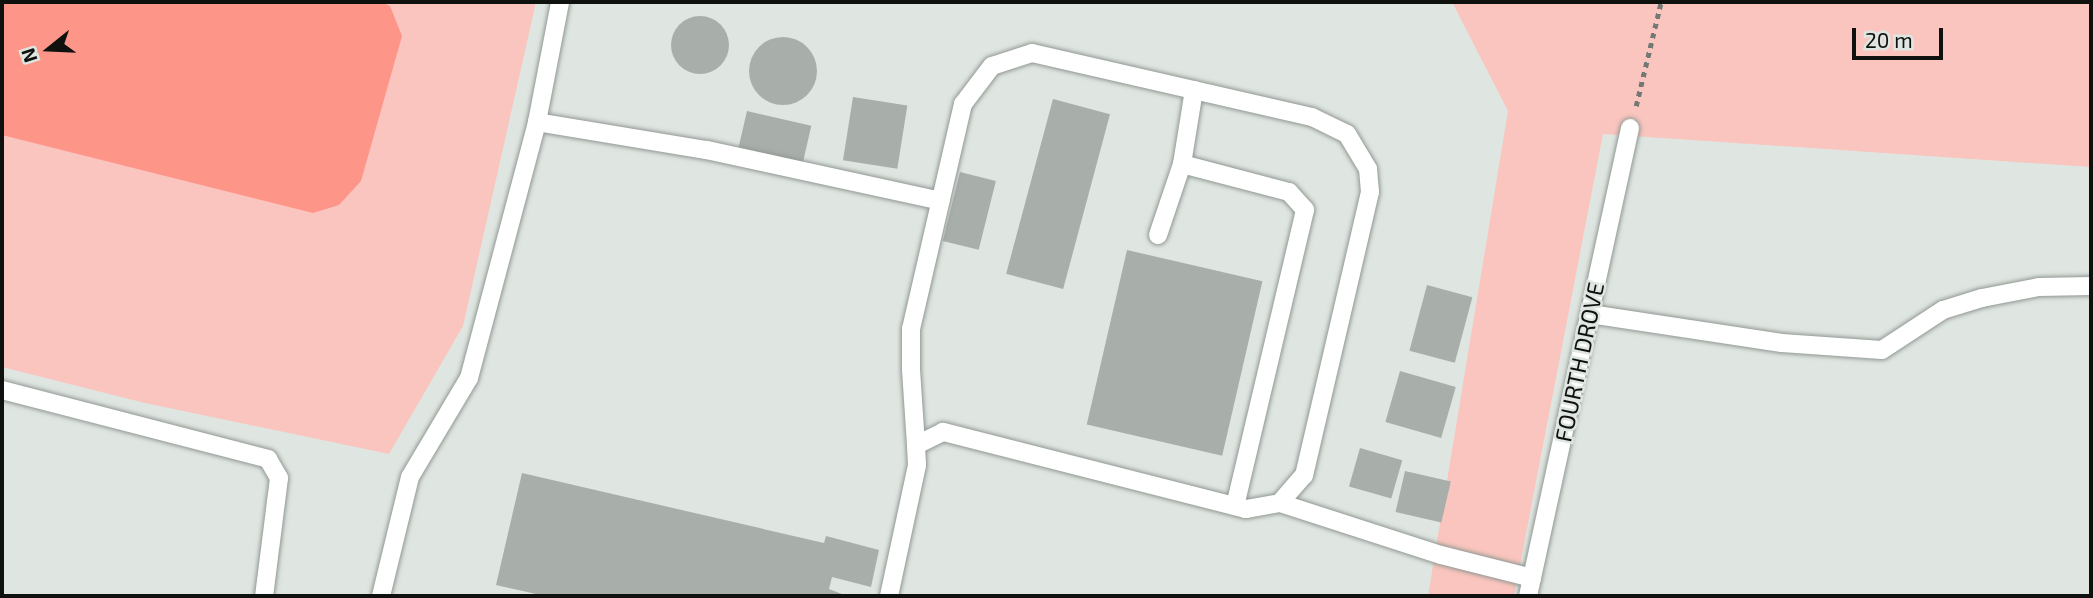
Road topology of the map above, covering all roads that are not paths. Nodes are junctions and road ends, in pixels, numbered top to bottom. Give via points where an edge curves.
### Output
1 (560, 2) edge
2 (1194, 90) junction
3 (537, 122) junction
4 (1630, 128) road end
5 (1182, 164) junction
6 (940, 201) junction
7 (1158, 235) dead end
8 (2091, 286) edge
9 (1590, 314) junction
10 (2, 390) edge
11 (916, 445) junction
12 (1280, 503) junction
13 (1235, 506) junction
14 (1530, 587) edge
15 (264, 596) edge
16 (381, 596) edge
17 (889, 596) edge

1 - 3 lane
2 - 5 lane
2 - 6 lane via 1032,53 992,66 963,104
2 - 12 lane via 1312,117 1347,134 1368,170 1370,192 1304,475
3 - 6 lane via 707,150
3 - 16 lane via 469,378 411,477
4 - 9 lane, FOURTH DROVE
5 - 7 lane
5 - 13 lane via 1289,192 1305,210
6 - 11 lane via 911,329
8 - 9 lane via 2039,287 1982,298 1943,310 1882,350 1782,344
9 - 14 lane, FOURTH DROVE
10 - 15 lane via 268,459 279,478
11 - 13 lane via 943,432
11 - 17 lane via 917,465
12 - 13 lane via 1246,509
12 - 14 lane

